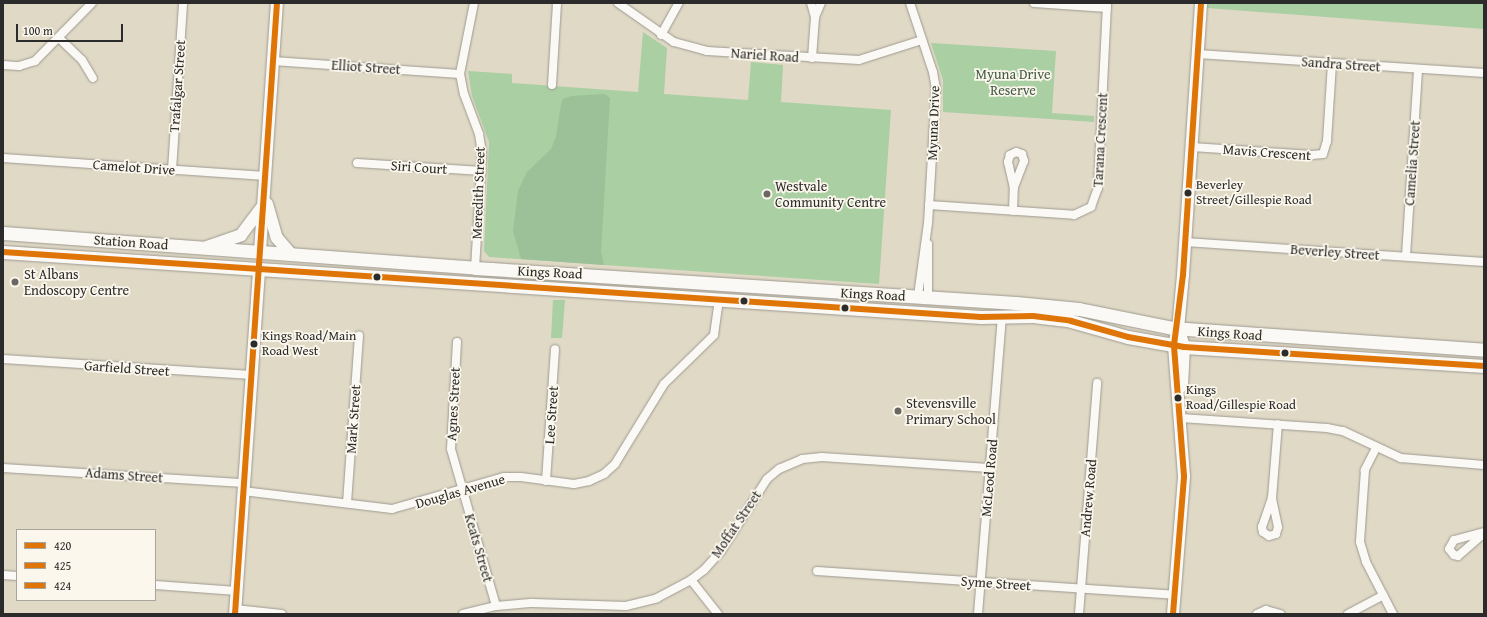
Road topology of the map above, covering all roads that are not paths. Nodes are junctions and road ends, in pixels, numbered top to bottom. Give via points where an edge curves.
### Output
1 (92, 3) edge
2 (183, 3) edge
3 (277, 3) edge
4 (474, 3) edge
5 (557, 3) edge
6 (618, 3) edge
7 (679, 3) edge
8 (811, 3) edge
9 (821, 3) edge
10 (910, 3) edge
11 (1034, 3) edge
12 (1201, 3) edge
13 (1107, 5) edge
14 (815, 17) junction
15 (661, 35) junction
16 (59, 38) junction
17 (922, 40) junction
18 (1198, 54) junction
19 (812, 58) junction
20 (273, 61) junction
21 (1332, 63) junction
22 (3, 65) edge
23 (1418, 69) junction
24 (1484, 73) edge
25 (460, 74) junction
26 (93, 78) dead end
27 (552, 85) dead end
28 (1192, 147) junction
29 (3, 158) edge
30 (357, 163) dead end
31 (172, 170) junction
32 (482, 171) junction
33 (265, 181) junction
34 (1014, 187) dead end
35 (263, 204) junction
36 (929, 206) junction
37 (1013, 211) junction
38 (3, 233) edge
39 (1185, 242) junction
40 (206, 247) junction
41 (260, 251) junction
42 (3, 252) edge
43 (291, 254) junction
44 (1406, 256) junction
45 (1484, 262) edge
46 (475, 268) junction
47 (258, 270) junction
48 (474, 284) junction
49 (720, 284) junction
50 (923, 296) junction
51 (719, 300) junction
52 (924, 313) junction
53 (1002, 317) junction
54 (1178, 329) junction
55 (359, 335) dead end
56 (457, 342) dead end
57 (1179, 346) junction
58 (555, 349) dead end
59 (1484, 350) edge
60 (3, 359) edge
61 (1484, 366) edge
62 (251, 375) junction
63 (1097, 382) dead end
64 (1181, 418) junction
65 (1278, 424) junction
66 (1376, 448) junction
67 (1484, 465) edge
68 (3, 468) edge
69 (990, 468) junction
70 (546, 481) junction
71 (244, 487) junction
72 (462, 489) junction
73 (1272, 498) dead end
74 (348, 503) junction
75 (817, 572) dead end
76 (3, 575) edge
77 (16, 576) edge
78 (691, 580) junction
79 (980, 582) junction
80 (156, 585) edge
81 (1081, 589) junction
82 (237, 591) junction
83 (1174, 595) junction
84 (1382, 595) junction
85 (496, 606) junction
86 (626, 610) edge
87 (235, 611) edge
88 (282, 614) edge
89 (463, 614) edge
90 (718, 614) edge
91 (978, 614) edge
92 (1079, 614) edge
93 (1172, 614) edge
94 (1256, 614) edge
95 (1280, 614) edge
96 (1348, 614) edge
97 (1393, 614) edge

1 - 16 street
2 - 31 street, Trafalgar Street
3 - 20 street
4 - 25 street, Meredith Street
5 - 27 street
6 - 15 street, Nariel Road
7 - 15 street
8 - 14 street
9 - 14 street
10 - 17 street, Myuna Drive
11 - 13 street
12 - 18 street
13 - 37 street, Tarana Crescent via 1096,200 1087,210 1074,215
14 - 19 street
15 - 19 street, Nariel Road via 695,49
16 - 22 street via 35,61 20,66
16 - 26 street via 82,60
17 - 19 street, Nariel Road via 859,60
17 - 36 street, Myuna Drive via 936,89
18 - 21 street, Sandra Street
18 - 28 street
20 - 25 street, Elliot Street
20 - 33 street
21 - 23 street, Sandra Street
21 - 28 street, Mavis Crescent via 1327,141 1323,154
23 - 24 street, Sandra Street
23 - 44 street, Camelia Street
25 - 32 street, Meredith Street via 481,143
28 - 39 street
29 - 31 street, Camelot Drive
30 - 32 street, Siri Court
31 - 33 street, Camelot Drive
32 - 46 street, Meredith Street
33 - 35 street
33 - 43 street via 274,232 280,244
34 - 37 street
35 - 40 street via 243,233
35 - 41 street
36 - 37 street, Tarana Crescent
36 - 50 street, Myuna Drive
38 - 40 main road, Station Road
39 - 44 street, Beverley Street
39 - 54 street
40 - 41 main road, Station Road
41 - 43 main road, Kings Road
41 - 47 main road
42 - 47 main road, Station Road
43 - 46 main road, Kings Road
44 - 45 street, Beverley Street
46 - 48 main road
46 - 49 main road, Kings Road
47 - 48 main road, Kings Road
47 - 62 street
48 - 51 main road, Kings Road
49 - 50 main road, Kings Road
49 - 51 main road
50 - 52 main road
50 - 54 main road, Kings Road via 1079,309
51 - 52 main road, Kings Road
51 - 70 street, Douglas Avenue via 714,335 664,384 615,464 604,474 589,481 574,484
52 - 53 main road, Kings Road
53 - 57 main road, Kings Road via 1057,318 1128,337
53 - 69 street, McLeod Road
54 - 57 street
54 - 59 main road, Kings Road
55 - 74 street, Mark Street
56 - 72 street, Agnes Street via 450,442
57 - 61 main road, Kings Road
57 - 64 street
58 - 70 street, Lee Street
60 - 62 street, Garfield Street
62 - 71 street
63 - 81 street, Andrew Road
64 - 65 street
64 - 83 street via 1183,489
65 - 66 street via 1343,431
65 - 73 street
66 - 67 street via 1401,458
66 - 84 street via 1365,470 1360,532 1364,557
68 - 71 street, Adams Street
69 - 78 street, Moffat Street via 817,457 794,461 767,479 721,551
69 - 79 street, McLeod Road
70 - 72 street, Douglas Avenue via 512,476
71 - 74 street, Douglas Avenue
71 - 82 street
72 - 74 street, Douglas Avenue via 399,508
72 - 85 street, Keats Street
75 - 79 street, Syme Street
76 - 77 street
78 - 86 street, Moffat Street via 657,598
78 - 90 street
79 - 81 street, Syme Street
79 - 91 street, McLeod Road
80 - 82 street
81 - 83 street, Syme Street
81 - 92 street, Andrew Road
82 - 87 street
83 - 93 street
84 - 96 street
84 - 97 street
85 - 86 street, Moffat Street via 548,603
85 - 89 street, Moffat Street
87 - 88 street
94 - 95 street via 1266,610

